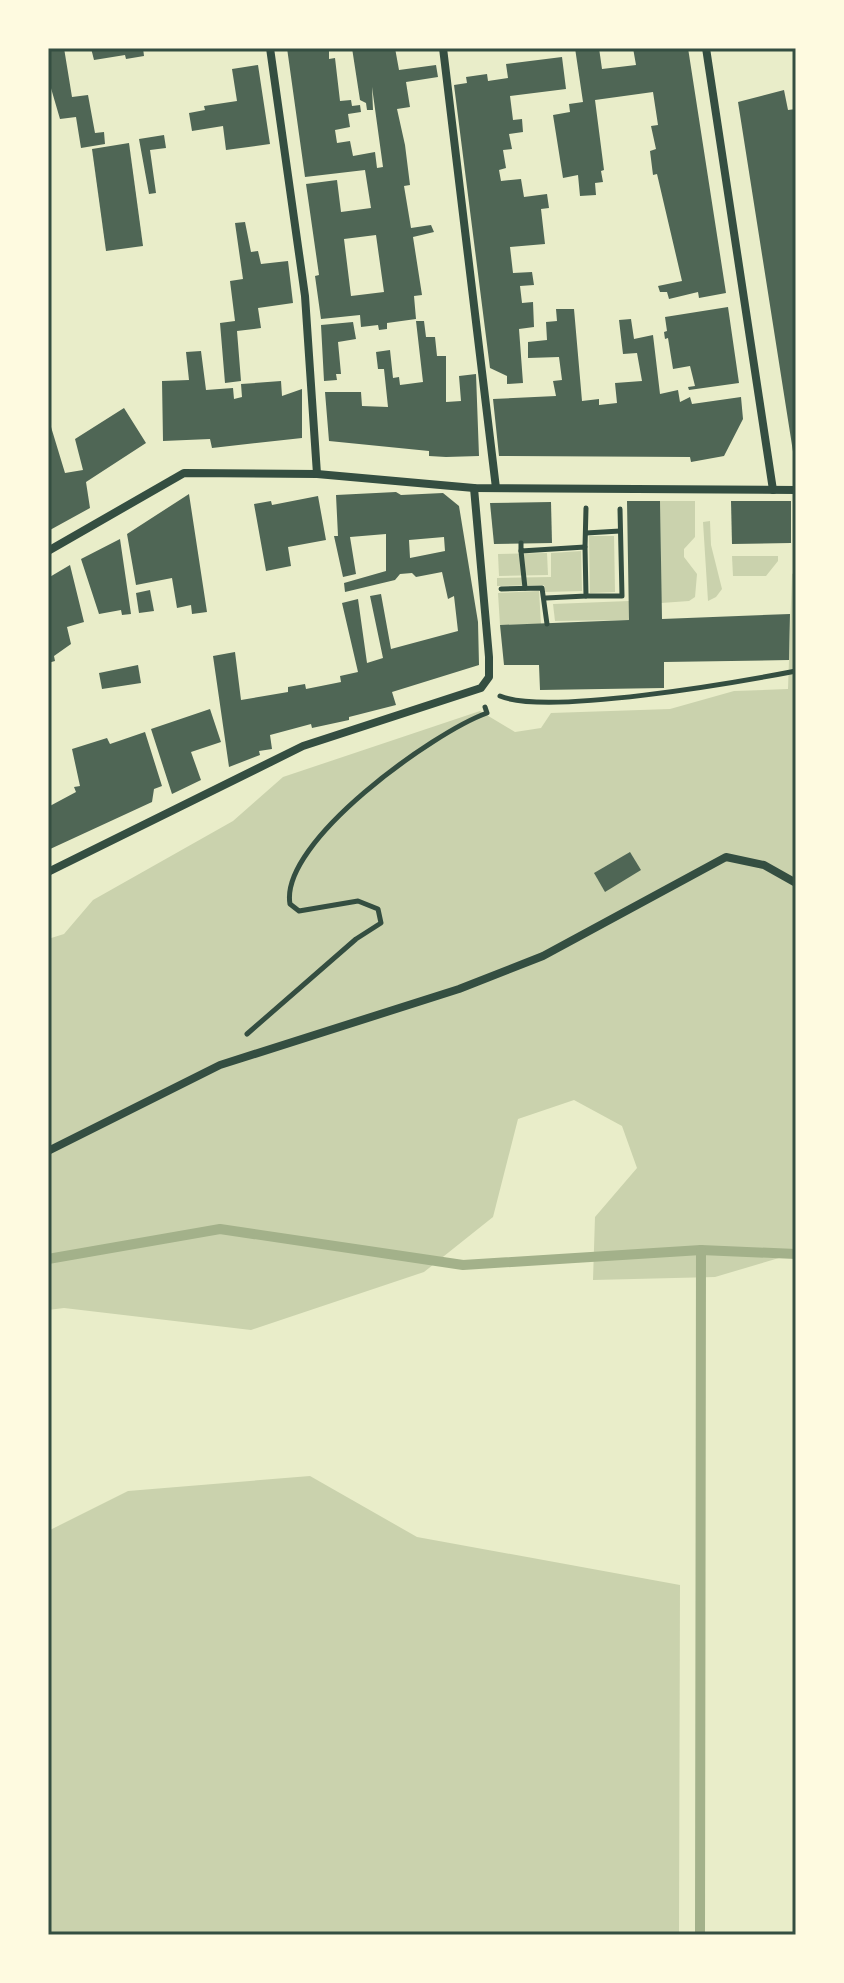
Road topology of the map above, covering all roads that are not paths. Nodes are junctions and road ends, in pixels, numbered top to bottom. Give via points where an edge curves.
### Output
1 (270, 48) edge
2 (443, 48) edge
3 (706, 48) edge
4 (317, 474) junction
5 (474, 488) junction
6 (496, 488) junction
7 (773, 490) junction
8 (796, 490) edge
9 (48, 551) edge
10 (48, 872) edge
11 (796, 883) edge
12 (48, 1151) edge

1 - 4 street via 305,296
2 - 6 street
3 - 7 street
4 - 5 street
4 - 9 street via 184,473
5 - 6 street
5 - 10 street via 489,677 481,688 303,746
6 - 7 street
7 - 8 street
11 - 12 street via 764,865 726,857 543,956 459,989 220,1065

